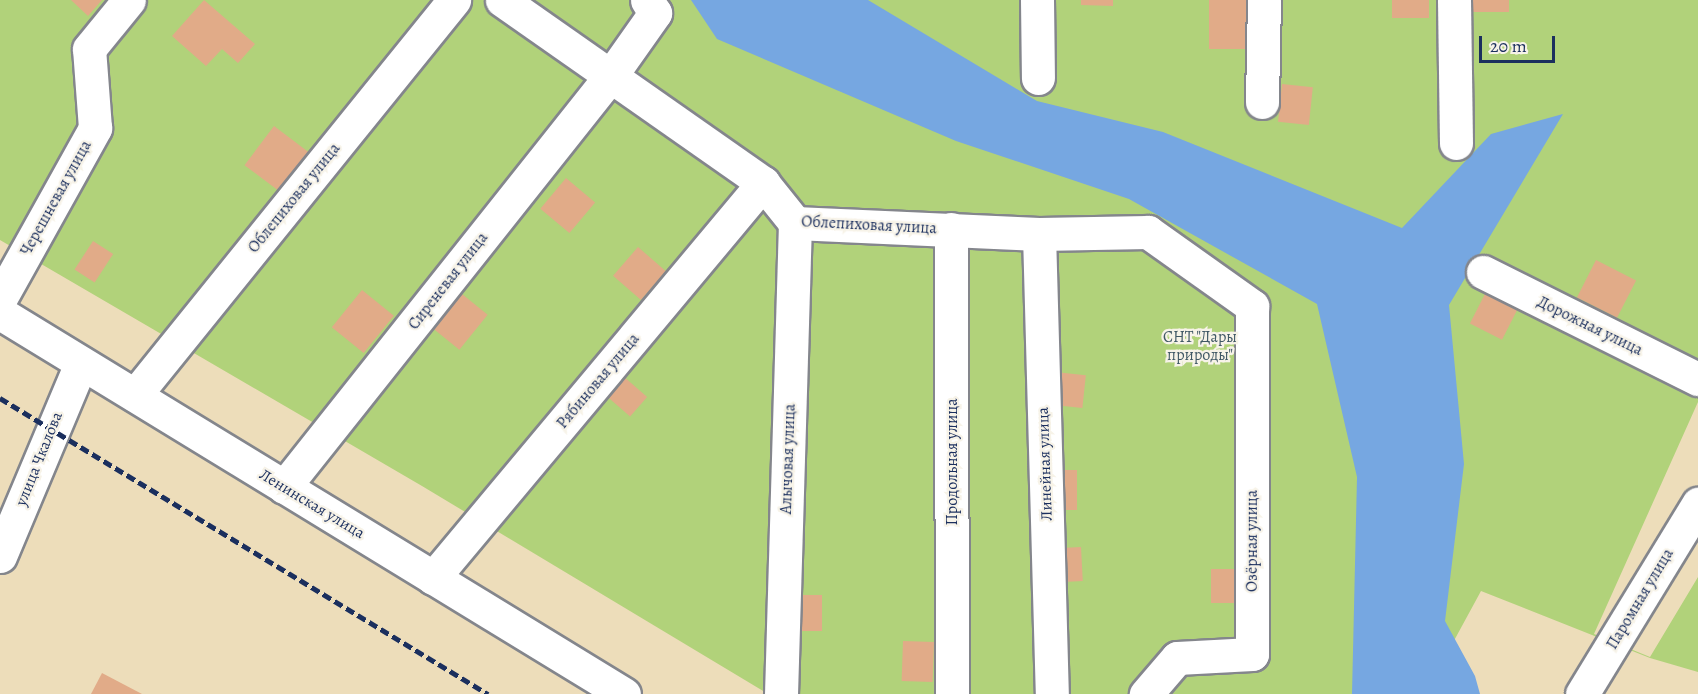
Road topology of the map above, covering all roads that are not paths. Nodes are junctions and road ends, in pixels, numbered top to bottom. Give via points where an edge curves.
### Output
1 (129, 0) edge
2 (454, 0) edge
3 (502, 0) edge
4 (647, 0) edge
5 (1037, 0) edge
6 (1264, 0) edge
7 (1454, 0) edge
8 (612, 74) junction
9 (1038, 78) dead end
10 (1262, 102) dead end
11 (1456, 142) dead end
12 (763, 183) junction
13 (795, 223) junction
14 (951, 229) junction
15 (1039, 234) junction
16 (1483, 272) dead end
17 (0, 299) edge
18 (1252, 306) joint
19 (0, 313) edge
20 (81, 363) junction
21 (1698, 379) edge
22 (135, 396) junction
23 (284, 487) junction
24 (1698, 504) edge
25 (0, 556) edge
26 (433, 578) junction
27 (624, 694) edge
28 (780, 694) edge
29 (952, 694) edge
30 (1052, 694) edge
31 (1146, 694) edge
32 (1582, 694) edge

1 - 17 street, Черешневая улица via 89,49 95,128
2 - 22 street, Облепиховая улица
3 - 8 street, Облепиховая улица
4 - 8 street, Сиреневая улица via 655,13
5 - 9 street
6 - 10 street
7 - 11 street
8 - 12 street, Облепиховая улица
8 - 23 street, Сиреневая улица
12 - 13 street, Облепиховая улица
12 - 26 street, Рябиновая улица
13 - 14 street, Облепиховая улица
13 - 28 street, Алычовая улица
14 - 15 street, Облепиховая улица
14 - 29 street, Продольная улица
15 - 18 street, Облепиховая улица via 1148,232
15 - 30 street, Линейная улица
16 - 21 street, Дорожная улица
18 - 31 street, Озёрная улица via 1252,654 1177,658
19 - 20 street, Ленинская улица
20 - 22 street, Ленинская улица
20 - 25 street, улица Чкалова
22 - 23 street, Ленинская улица
23 - 26 street, Ленинская улица
24 - 32 street, Паромная улица
26 - 27 street, Ленинская улица

